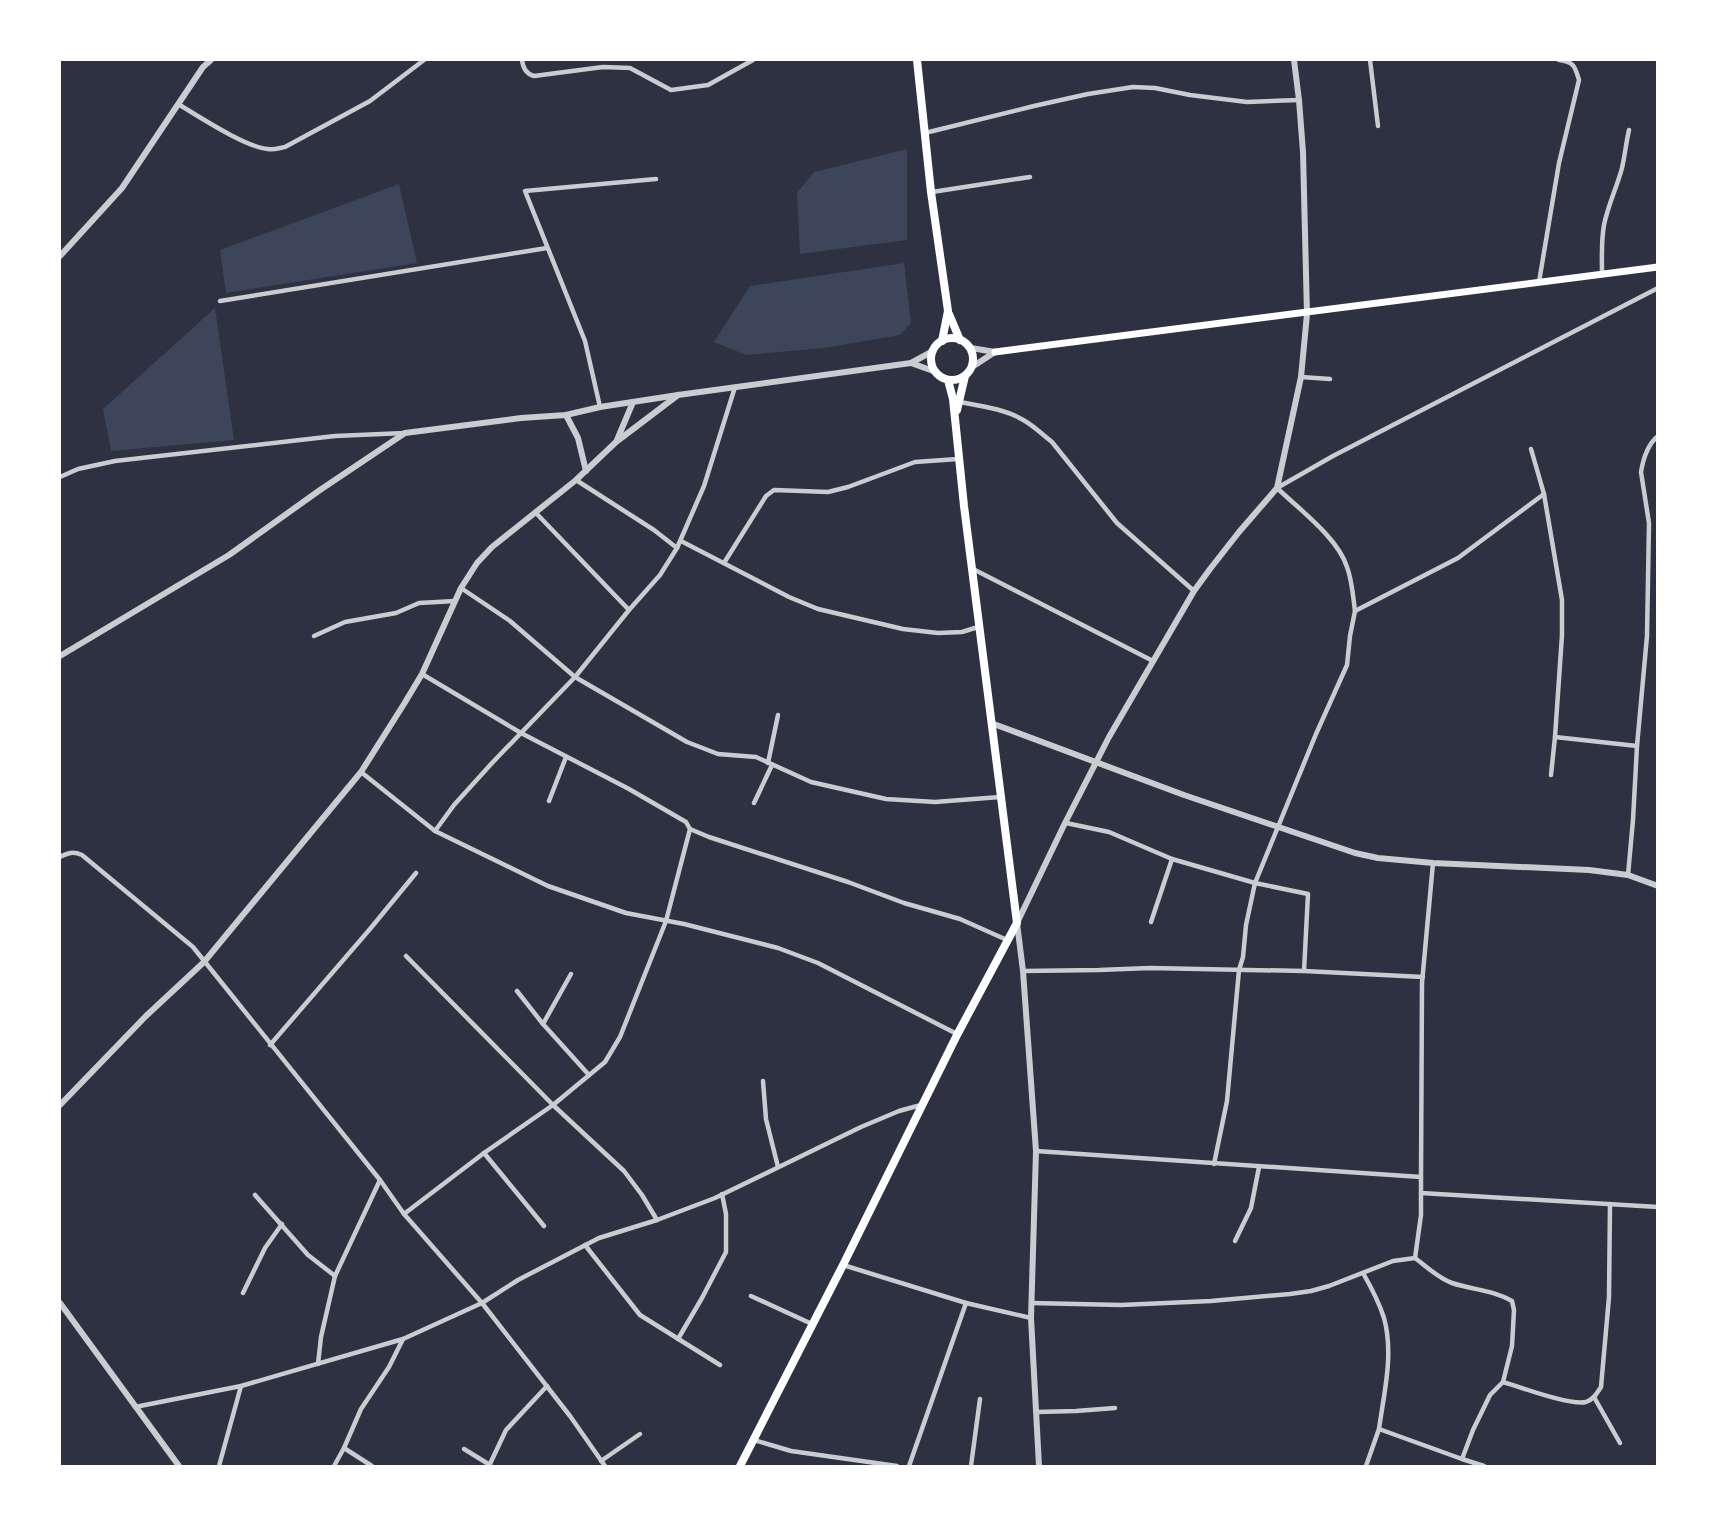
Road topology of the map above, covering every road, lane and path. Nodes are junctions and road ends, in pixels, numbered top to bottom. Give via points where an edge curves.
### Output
1 (211, 60) edge
2 (424, 60) edge
3 (522, 60) edge
4 (753, 60) edge
5 (917, 60) edge
6 (1294, 60) edge
7 (1370, 60) edge
8 (1559, 60) edge
9 (204, 63) edge
10 (1299, 100) junction
11 (178, 104) junction
12 (1378, 126) dead end
13 (1629, 130) dead end
14 (925, 133) junction
15 (1030, 177) dead end
16 (656, 179) dead end
17 (931, 192) junction
18 (547, 248) junction
19 (60, 257) edge
20 (1657, 267) edge
21 (1602, 275) junction
22 (1539, 282) junction
23 (1657, 288) edge
24 (220, 301) dead end
25 (948, 311) junction
26 (1307, 314) junction
27 (960, 340) junction
28 (942, 341) junction
29 (971, 348) junction
30 (933, 351) junction
31 (995, 352) junction
32 (911, 363) junction
33 (972, 367) junction
34 (936, 372) junction
35 (965, 376) junction
36 (1301, 377) junction
37 (1330, 379) dead end
38 (948, 380) junction
39 (735, 387) junction
40 (678, 395) junction
41 (959, 401) junction
42 (633, 402) junction
43 (600, 407) junction
44 (566, 415) junction
45 (954, 419) junction
46 (405, 433) junction
47 (1657, 436) edge
48 (616, 442) junction
49 (1531, 449) dead end
50 (958, 458) junction
51 (586, 471) junction
52 (60, 477) edge
53 (576, 480) junction
54 (1277, 488) junction
55 (1544, 494) junction
56 (536, 513) junction
57 (681, 541) junction
58 (677, 548) junction
59 (724, 563) junction
60 (972, 569) junction
61 (461, 588) junction
62 (1194, 591) junction
63 (456, 601) junction
64 (629, 610) junction
65 (1355, 611) junction
66 (979, 627) junction
67 (314, 636) dead end
68 (60, 656) edge
69 (1153, 661) junction
70 (422, 674) junction
71 (575, 677) junction
72 (778, 715) dead end
73 (991, 723) junction
74 (521, 733) junction
75 (1555, 737) junction
76 (1636, 746) junction
77 (566, 757) junction
78 (1096, 762) junction
79 (770, 764) junction
80 (360, 772) junction
81 (1551, 775) dead end
82 (1001, 797) junction
83 (549, 801) dead end
84 (754, 803) dead end
85 (1065, 822) junction
86 (1278, 827) junction
87 (690, 829) junction
88 (435, 831) junction
89 (60, 858) edge
90 (1172, 859) junction
91 (1433, 863) junction
92 (416, 873) dead end
93 (1628, 875) junction
94 (1255, 883) junction
95 (1657, 886) edge
96 (666, 921) junction
97 (1151, 922) dead end
98 (1017, 923) junction
99 (1007, 940) junction
100 (406, 956) dead end
101 (204, 962) junction
102 (1239, 970) junction
103 (1023, 971) junction
104 (1304, 971) junction
105 (571, 974) dead end
106 (1423, 976) junction
107 (517, 991) dead end
108 (542, 1024) junction
109 (957, 1035) junction
110 (270, 1045) junction
111 (589, 1075) junction
112 (763, 1081) dead end
113 (922, 1104) junction
114 (60, 1105) edge
115 (553, 1105) junction
116 (1036, 1152) junction
117 (484, 1153) junction
118 (1214, 1164) junction
119 (778, 1167) junction
120 (1259, 1167) junction
121 (1421, 1177) junction
122 (380, 1180) junction
123 (1422, 1193) junction
124 (722, 1194) junction
125 (255, 1195) dead end
126 (1610, 1205) junction
127 (1657, 1207) edge
128 (404, 1214) junction
129 (657, 1220) junction
130 (282, 1224) junction
131 (544, 1226) dead end
132 (1235, 1241) dead end
133 (585, 1245) junction
134 (1415, 1258) junction
135 (843, 1265) junction
136 (1363, 1273) junction
137 (335, 1276) junction
138 (243, 1293) dead end
139 (751, 1296) dead end
140 (60, 1303) edge
141 (482, 1303) junction
142 (966, 1303) junction
143 (1032, 1303) junction
144 (1031, 1318) junction
145 (813, 1325) junction
146 (403, 1339) junction
147 (678, 1339) junction
148 (318, 1364) junction
149 (720, 1365) dead end
150 (1503, 1382) junction
151 (241, 1386) junction
152 (547, 1386) junction
153 (1594, 1397) junction
154 (980, 1399) dead end
155 (135, 1407) junction
156 (1115, 1408) dead end
157 (1035, 1412) junction
158 (1379, 1429) junction
159 (640, 1434) dead end
160 (754, 1440) junction
161 (1620, 1443) dead end
162 (344, 1448) junction
163 (464, 1449) dead end
164 (1462, 1459) junction
165 (601, 1461) junction
166 (179, 1466) edge
167 (219, 1466) edge
168 (334, 1466) edge
169 (372, 1466) edge
170 (489, 1466) edge
171 (605, 1466) edge
172 (740, 1466) edge
173 (897, 1466) edge
174 (908, 1466) edge
175 (971, 1466) edge
176 (1039, 1466) edge
177 (1366, 1466) edge
178 (1484, 1466) edge

1 - 9 street
2 - 11 street via 370,101 271,150 228,133
3 - 4 street via 525,71 534,76 630,68 671,90 708,85
5 - 14 main road
6 - 10 street
7 - 12 street
8 - 22 street via 1575,67 1579,80
9 - 11 street
10 - 14 street via 1247,102 1133,87
10 - 26 street
11 - 19 street via 122,188
13 - 21 street via 1604,226
14 - 17 main road
15 - 17 street
16 - 18 street via 525,191
17 - 25 main road
18 - 24 street
18 - 43 street via 584,341
20 - 21 main road
21 - 22 main road
22 - 26 main road
23 - 54 street
25 - 27 main road
25 - 28 main road
26 - 31 main road
26 - 36 street
27 - 28 main road
27 - 29 main road
28 - 30 main road
29 - 31 street
29 - 33 main road
30 - 32 street
30 - 34 main road via 931,362
31 - 33 street
32 - 34 street
32 - 39 street
33 - 35 main road
34 - 38 main road
35 - 38 main road
35 - 41 main road
36 - 37 street
36 - 54 street
38 - 45 main road
39 - 40 street
39 - 57 street via 704,486
40 - 42 street
40 - 48 street
41 - 45 main road
41 - 62 street via 1009,414 1039,431 1117,523
42 - 43 street
42 - 48 street
43 - 44 street
44 - 46 street
44 - 51 street via 578,438
45 - 50 main road
46 - 52 street via 335,436 115,461
46 - 68 street via 229,555
47 - 76 street via 1642,464 1649,523 1648,611
48 - 51 street
49 - 55 street
50 - 59 street via 915,462 828,492 774,490
50 - 60 main road
51 - 53 street
53 - 56 street
53 - 58 street
54 - 62 street
54 - 65 street via 1341,552
55 - 65 street via 1458,558
55 - 75 street via 1562,600
56 - 61 street via 492,547
56 - 64 street
57 - 58 street
57 - 59 street
58 - 64 street
59 - 66 street via 827,612 938,633
60 - 66 main road
60 - 69 street
61 - 63 street
61 - 71 street via 510,621
62 - 69 street
63 - 67 street via 419,603 345,622
63 - 70 street
64 - 71 street
65 - 86 street via 1347,665
66 - 73 main road
69 - 78 street
70 - 74 street
70 - 80 street
71 - 74 street
71 - 79 street via 687,742
72 - 79 street
73 - 78 street
73 - 82 main road
74 - 77 street
74 - 88 street
75 - 76 street
75 - 81 street
76 - 93 street
77 - 83 street
77 - 87 street via 686,822
78 - 85 street
78 - 86 street
79 - 82 street via 811,782 886,799 935,802
79 - 84 street
80 - 88 street
80 - 101 street
82 - 98 main road
85 - 90 street via 1109,832
85 - 98 street
86 - 91 street via 1355,853
86 - 94 street
87 - 96 street
87 - 99 street via 960,919
88 - 96 street via 548,886 626,913
89 - 101 street via 68,853 82,855 193,947
90 - 94 street
90 - 97 street
91 - 93 street
91 - 106 street
92 - 110 street
93 - 95 street
94 - 102 street
94 - 104 street via 1308,894
96 - 109 street via 778,948 818,963
96 - 111 street via 620,1037 606,1062
98 - 99 main road
98 - 103 street
99 - 109 main road
100 - 115 street
101 - 110 street
101 - 114 street
102 - 103 street
102 - 104 street
102 - 118 street via 1227,1101
103 - 116 street
104 - 106 street
105 - 108 street
106 - 121 street
107 - 108 street
108 - 111 street
109 - 113 main road
110 - 122 street
111 - 115 street
112 - 119 street via 766,1119
113 - 119 street
113 - 135 main road
115 - 117 street
115 - 129 street via 624,1171
116 - 118 street
116 - 143 street
117 - 128 street
117 - 131 street
118 - 120 street
119 - 124 street
120 - 121 street
120 - 132 street via 1251,1208
121 - 123 street
122 - 128 street
122 - 137 street
123 - 126 street
123 - 134 street
124 - 129 street
124 - 147 street via 726,1252
125 - 130 street
126 - 127 street
126 - 153 street via 1609,1297 1601,1387
128 - 141 street
129 - 133 street
130 - 137 street via 308,1255
130 - 138 street
133 - 141 street
133 - 147 street via 640,1315
134 - 136 street
134 - 150 street via 1451,1283 1501,1294 1512,1301 1511,1346
135 - 142 street
135 - 145 main road
136 - 143 street via 1311,1291 1251,1297 1121,1305
136 - 158 street via 1376,1295 1388,1344
137 - 148 street
139 - 145 street
140 - 155 street
141 - 146 street
141 - 152 street
142 - 144 street
142 - 174 street
143 - 144 street
144 - 157 street
145 - 160 main road
146 - 148 street
146 - 162 street via 361,1409
147 - 149 street
148 - 151 street
150 - 153 street via 1572,1402
150 - 164 street via 1490,1395
151 - 155 street
151 - 167 street
152 - 165 street
152 - 170 street via 506,1430
153 - 161 street
154 - 175 street
155 - 166 street
156 - 157 street
157 - 176 street
158 - 164 street
158 - 177 street
159 - 165 street
160 - 172 main road
160 - 173 street via 791,1451
162 - 168 street
162 - 169 street
163 - 170 street
164 - 178 street
165 - 171 street

